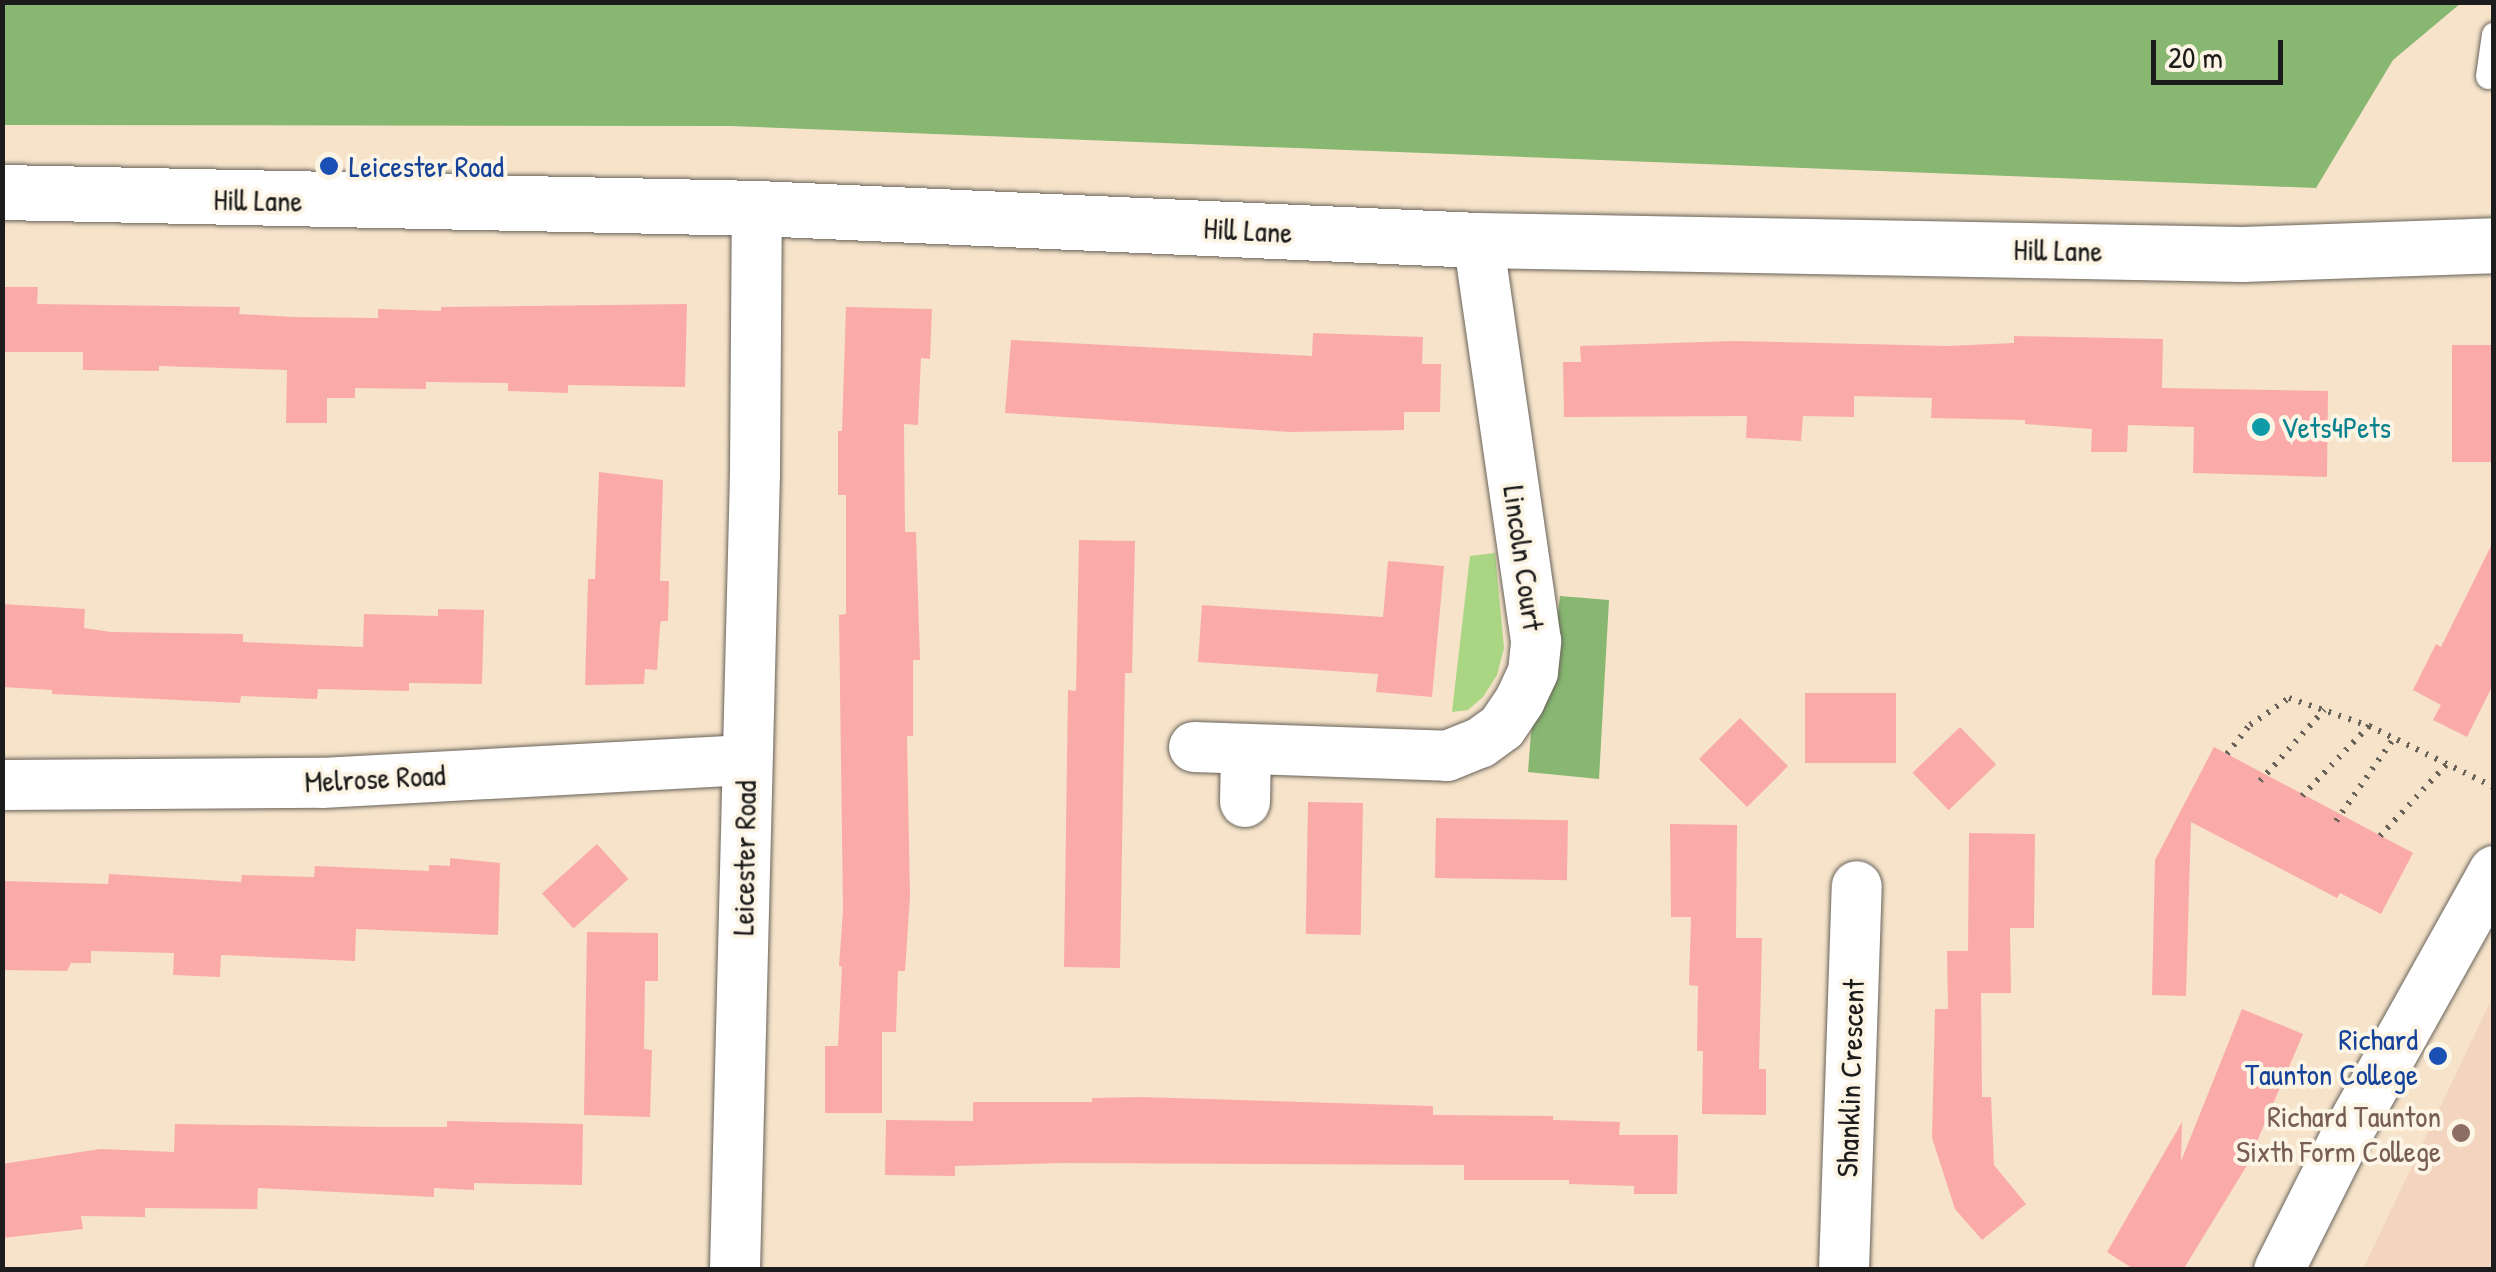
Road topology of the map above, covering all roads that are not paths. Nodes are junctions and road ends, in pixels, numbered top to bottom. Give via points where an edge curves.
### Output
1 (2494, 34) edge
2 (2488, 76) dead end
3 (2, 192) edge
4 (757, 208) junction
5 (1478, 240) junction
6 (2494, 245) edge
7 (1194, 747) dead end
8 (1246, 751) junction
9 (746, 760) junction
10 (2, 785) edge
11 (1245, 802) dead end
12 (2494, 871) edge
13 (1856, 886) dead end
14 (735, 1269) edge
15 (721, 1270) edge
16 (771, 1270) edge
17 (1844, 1270) edge
18 (2279, 1270) edge

1 - 2 lane
3 - 4 street, Hill Lane
4 - 5 street, Hill Lane
4 - 9 street, Leicester Road
5 - 6 street, Hill Lane via 2242,254
5 - 8 street, Lincoln Court via 1536,641 1526,686 1502,727 1447,756
7 - 8 street, Lincoln Court
8 - 11 street
9 - 10 street, Melrose Road via 322,783
9 - 14 street, Leicester Road
12 - 18 street
13 - 17 street, Shanklin Crescent
14 - 15 street
14 - 16 street

